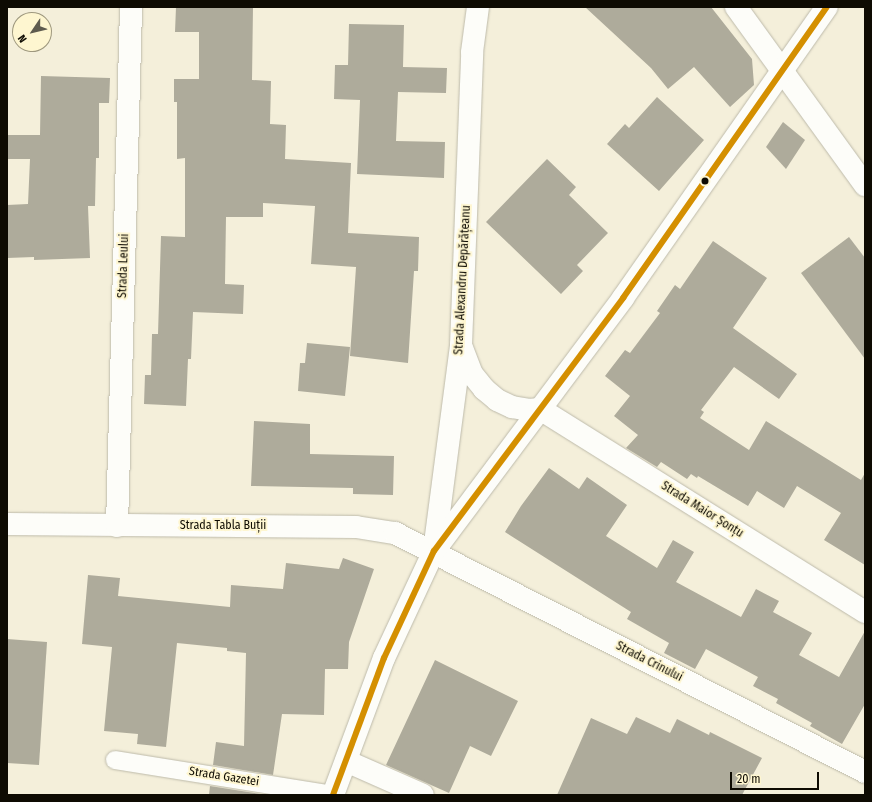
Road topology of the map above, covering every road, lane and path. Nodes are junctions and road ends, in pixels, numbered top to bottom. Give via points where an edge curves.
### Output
1 (131, 7) edge
2 (478, 7) edge
3 (736, 7) edge
4 (827, 7) edge
5 (783, 69) junction
6 (865, 184) edge
7 (461, 345) junction
8 (540, 409) junction
9 (7, 524) edge
10 (117, 526) junction
11 (434, 552) junction
12 (865, 612) edge
13 (115, 760) dead end
14 (346, 761) junction
15 (865, 772) edge
16 (333, 795) edge
17 (424, 795) edge

1 - 10 street, Strada Leului
2 - 7 street, Strada Alexandru Depărățeanu via 472,52
3 - 5 street
4 - 5 street
5 - 6 street
5 - 8 street via 623,298
7 - 8 street via 472,374 497,400 512,407
7 - 11 street, Strada Alexandru Depărățeanu
8 - 11 street
8 - 12 street, Strada Maior Șonțu
9 - 10 street, Strada Tabla Buții
10 - 11 street, Strada Tabla Buții via 356,527 395,533
11 - 14 street via 384,658
11 - 15 street, Strada Crinului
13 - 16 lane, Strada Gazetei
14 - 16 street
14 - 17 street

